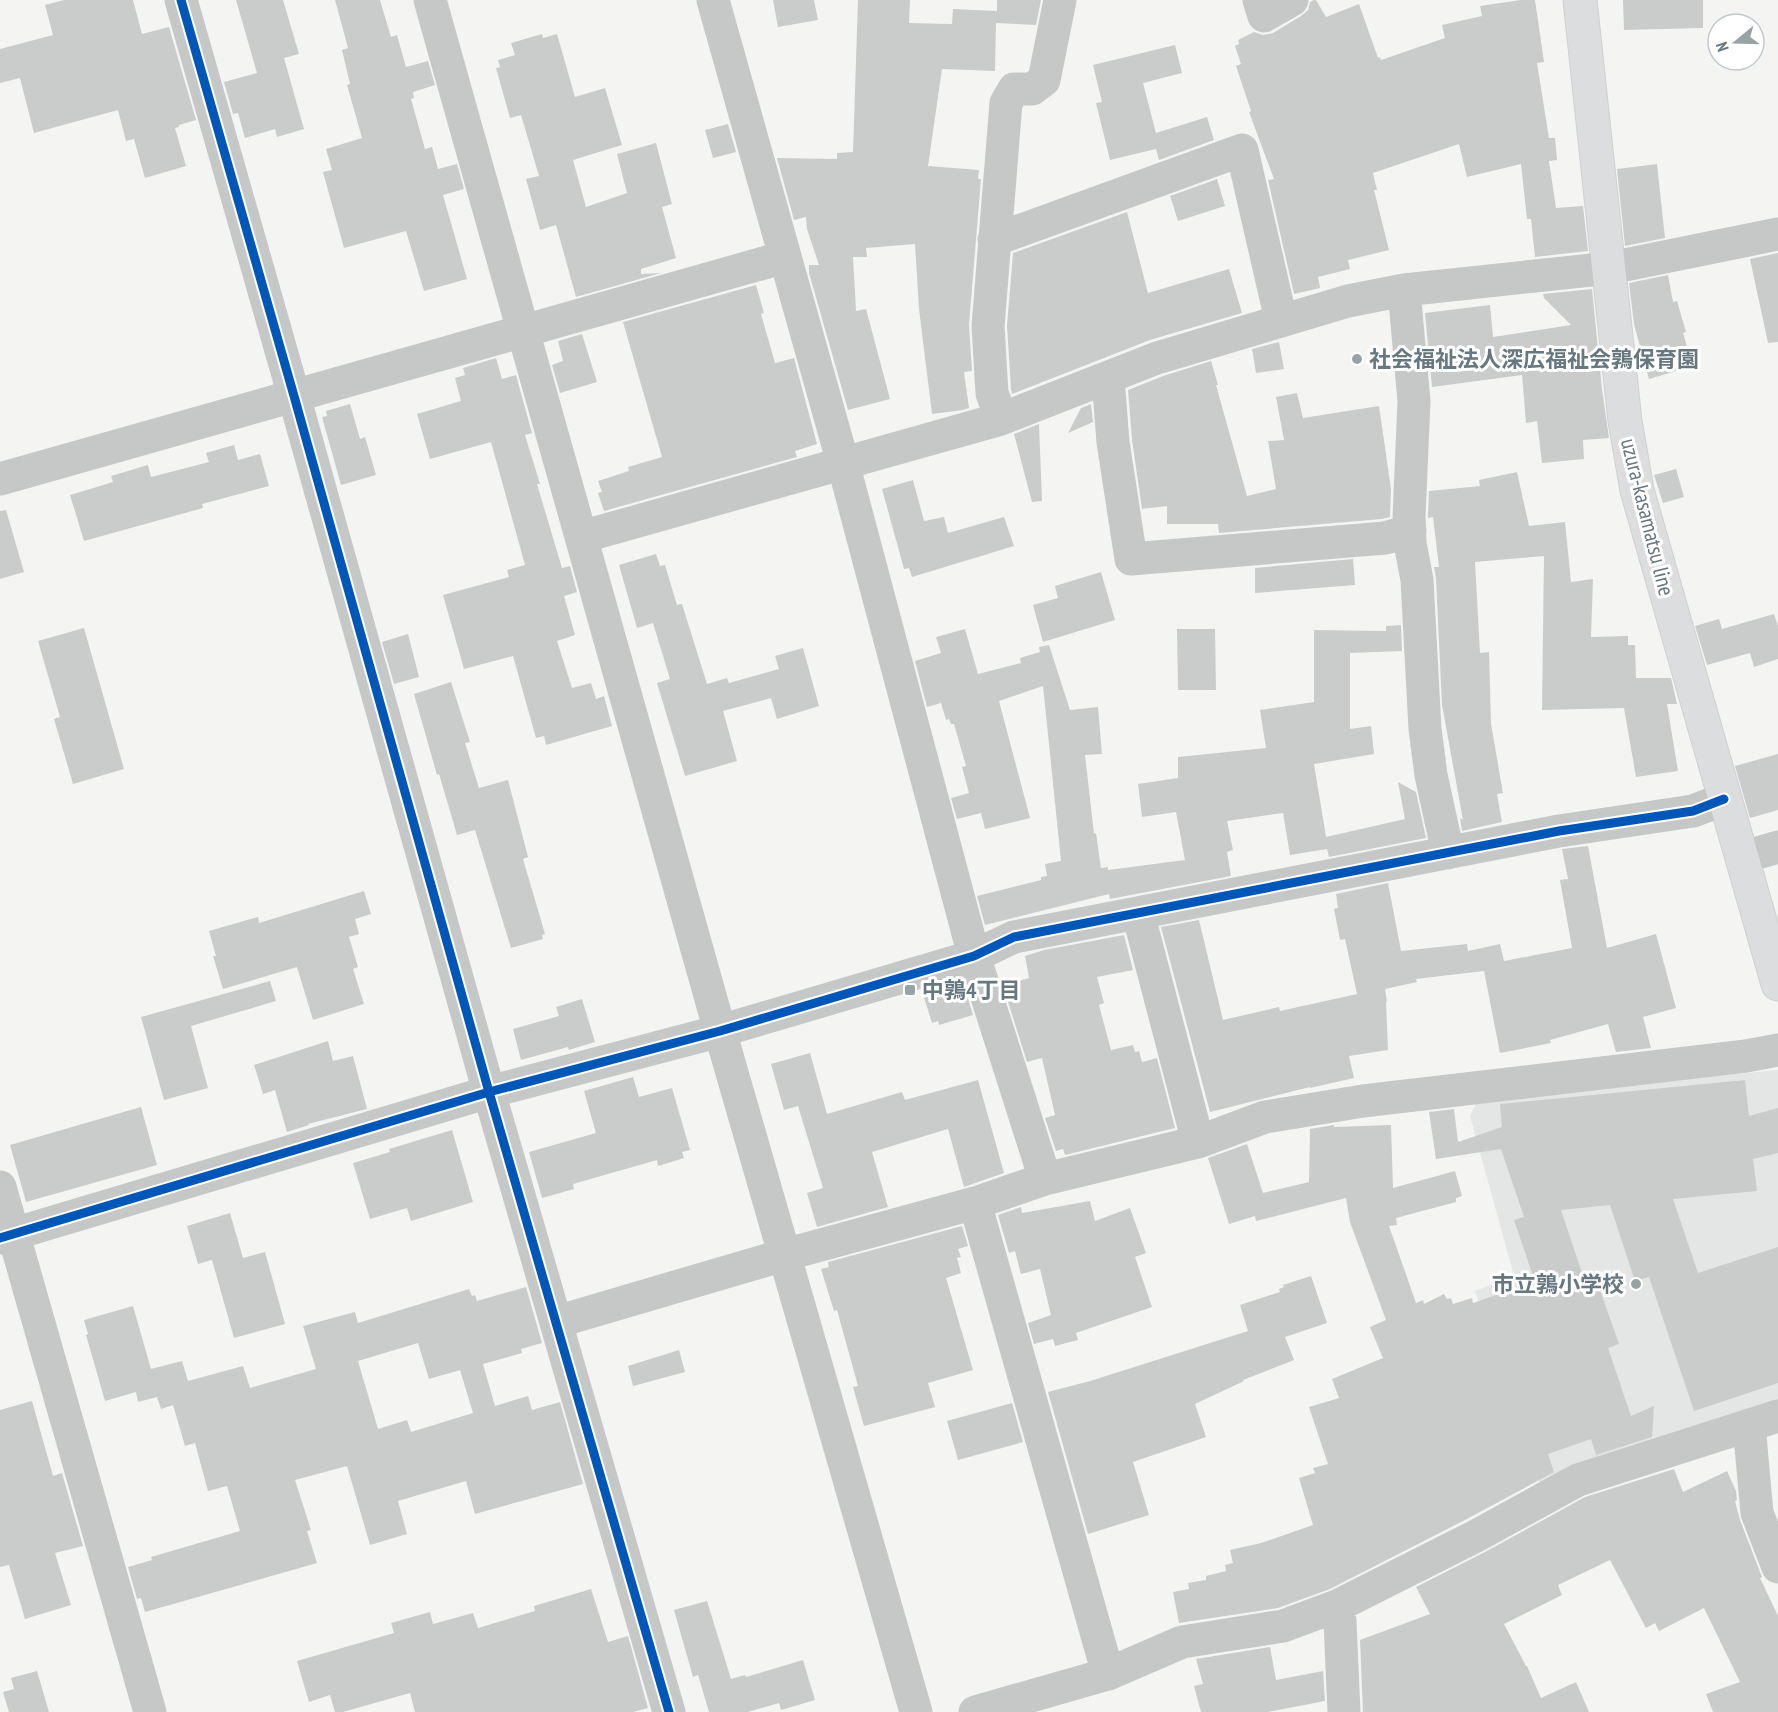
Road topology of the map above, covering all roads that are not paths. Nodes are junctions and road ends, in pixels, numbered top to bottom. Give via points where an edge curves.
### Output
1 (181, 0) edge
2 (430, 0) edge
3 (713, 0) edge
4 (1060, 0) edge
5 (1258, 0) edge
6 (1292, 0) edge
7 (1580, 0) edge
8 (1778, 234) edge
9 (994, 240) junction
10 (785, 257) junction
11 (1610, 268) junction
12 (1404, 290) junction
13 (1281, 320) junction
14 (524, 331) junction
15 (1108, 378) junction
16 (294, 396) junction
17 (1001, 420) junction
18 (843, 463) junction
19 (0, 479) edge
20 (1410, 531) junction
21 (581, 537) junction
22 (1724, 799) junction
23 (1778, 847) edge
24 (1448, 853) junction
25 (1743, 857) junction
26 (1138, 913) junction
27 (974, 956) junction
28 (1778, 984) edge
29 (720, 1031) junction
30 (1778, 1050) edge
31 (489, 1092) junction
32 (1198, 1142) junction
33 (1046, 1179) junction
34 (0, 1187) edge
35 (975, 1203) junction
36 (7, 1236) edge
37 (784, 1255) junction
38 (556, 1322) junction
39 (1764, 1420) edge
40 (1778, 1567) edge
41 (1336, 1606) junction
42 (1108, 1674) junction
43 (150, 1712) edge
44 (669, 1712) edge
45 (916, 1712) edge
46 (975, 1712) edge
47 (1344, 1712) edge

1 - 16 street
2 - 14 street
3 - 10 street
4 - 9 street via 1044,80 1032,89 1014,89 1006,103
5 - 6 street via 1264,16
7 - 11 main road, uzura-kasamatsu line
8 - 11 street
9 - 13 street via 1242,150
9 - 17 street via 988,326 992,393
10 - 14 street
10 - 18 street
11 - 12 street
11 - 22 main road, uzura-kasamatsu line via 1625,421 1637,489
12 - 13 street
12 - 20 street via 1414,401
13 - 15 street via 1157,358
14 - 16 street
14 - 21 street
15 - 17 street
15 - 20 street via 1113,442 1131,559 1385,538
16 - 19 street
16 - 31 street
17 - 18 street
18 - 21 street
18 - 27 street
20 - 24 street via 1417,580 1425,729
21 - 29 street
22 - 24 street via 1693,811
22 - 25 main road, uzura-kasamatsu line
23 - 25 street
24 - 26 street
25 - 28 main road, uzura-kasamatsu line
26 - 27 street via 1014,937
26 - 32 street
27 - 29 street
27 - 33 street
29 - 31 street
29 - 37 street
30 - 32 street via 1341,1104 1265,1117
31 - 36 street
31 - 38 street
32 - 33 street
33 - 35 street
34 - 36 street
35 - 37 street
35 - 42 street
36 - 43 street
37 - 38 street
37 - 45 street
38 - 44 street
39 - 40 street via 1757,1513
39 - 41 street via 1578,1480
41 - 42 street via 1283,1626 1182,1642
41 - 47 street
42 - 46 street

